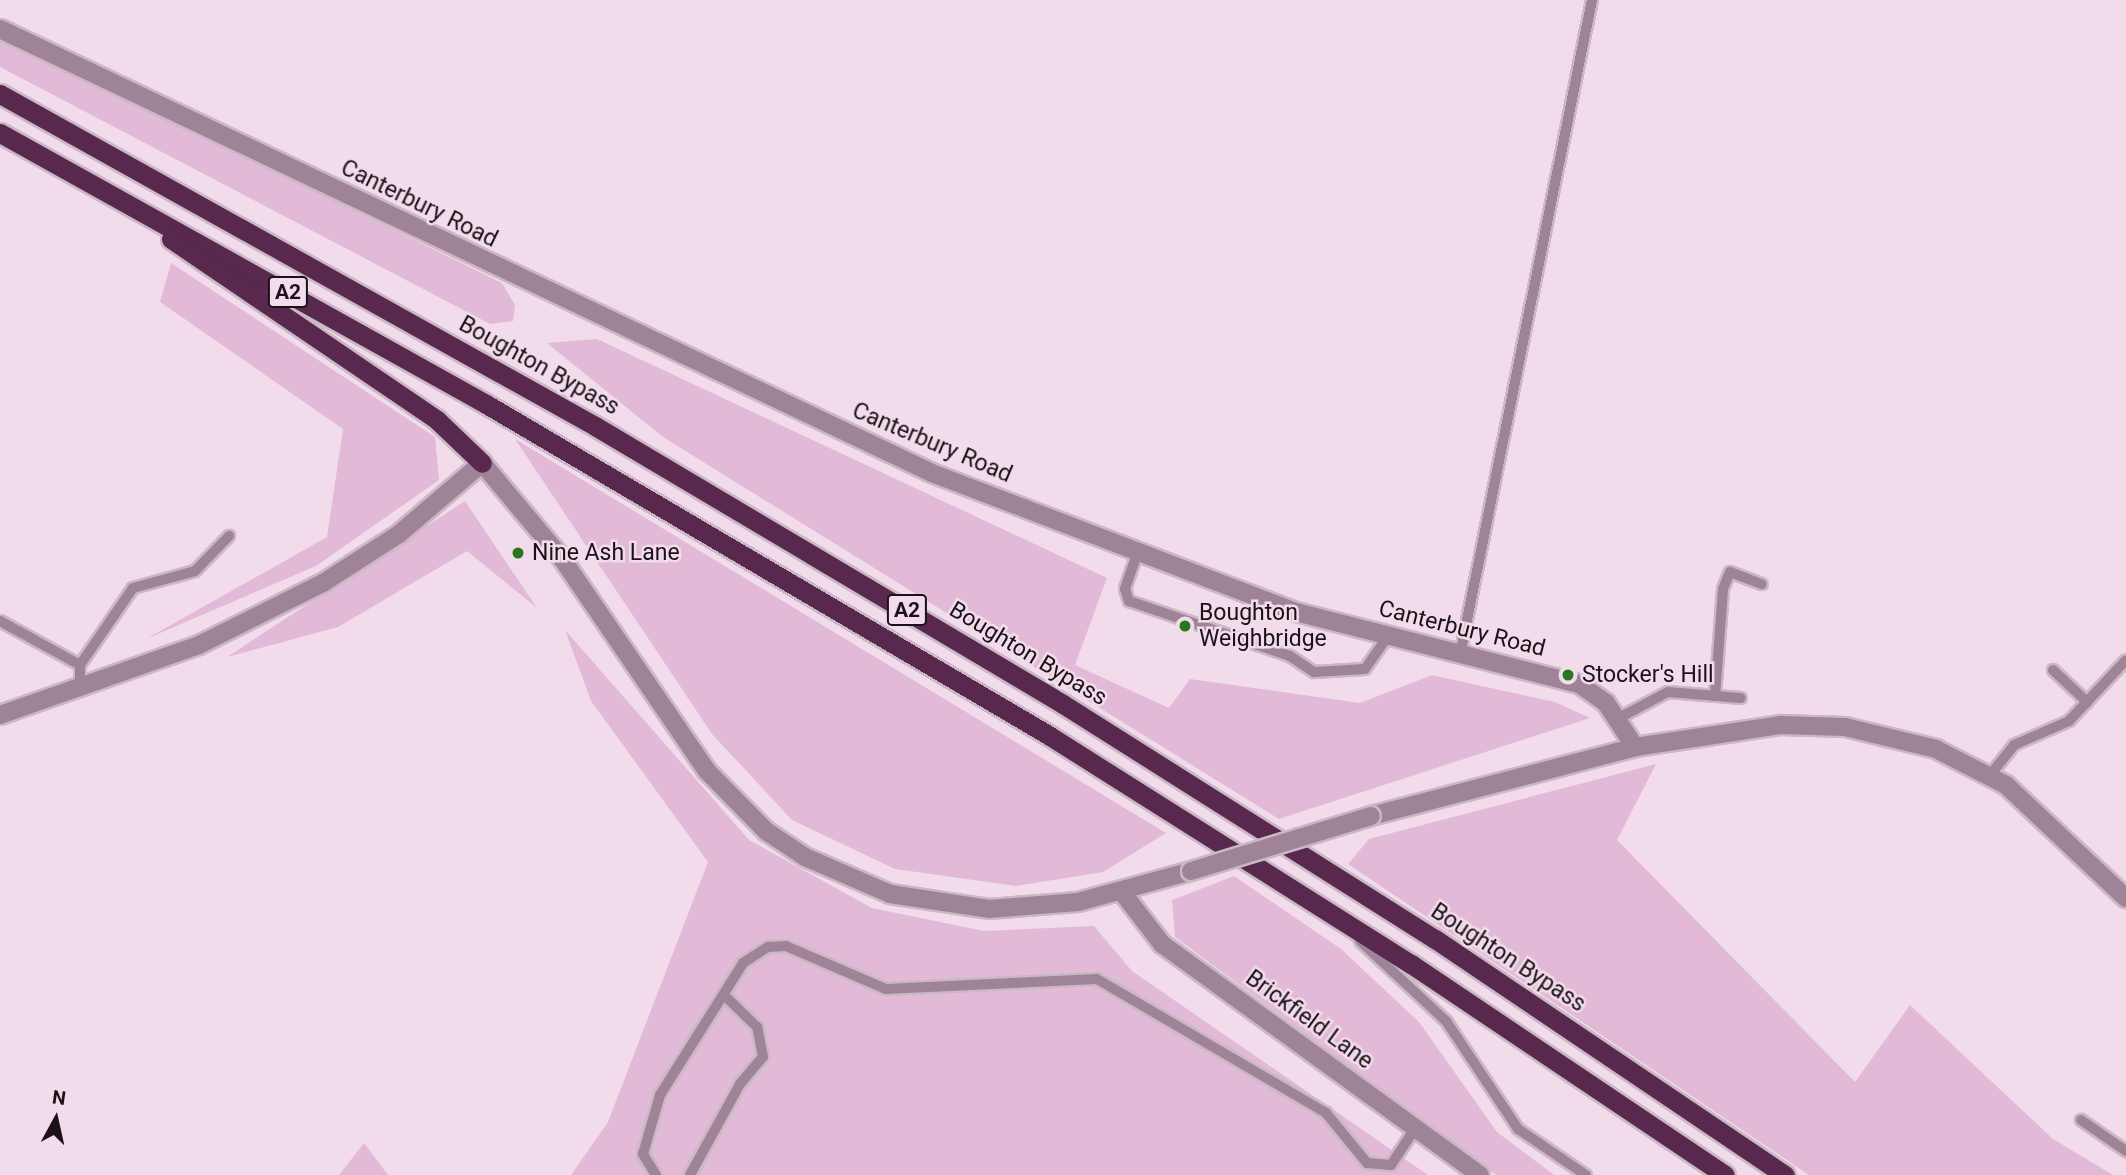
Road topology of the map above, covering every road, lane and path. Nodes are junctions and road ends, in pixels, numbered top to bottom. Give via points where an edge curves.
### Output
1 (1592, 0) edge
2 (0, 29) edge
3 (0, 94) edge
4 (0, 133) edge
5 (89, 181) junction
6 (482, 463) junction
7 (229, 536) dead end
8 (1137, 554) junction
9 (1762, 584) dead end
10 (0, 621) edge
11 (1388, 636) junction
12 (1460, 655) junction
13 (2126, 660) edge
14 (80, 665) junction
15 (2053, 670) dead end
16 (80, 689) junction
17 (1715, 696) junction
18 (1741, 698) dead end
19 (2087, 702) junction
20 (0, 715) edge
21 (1619, 718) junction
22 (1635, 747) junction
23 (1990, 775) junction
24 (1122, 892) junction
25 (1305, 896) junction
26 (2126, 898) edge
27 (726, 997) junction
28 (2081, 1120) dead end
29 (1416, 1127) junction
30 (2126, 1151) edge
31 (656, 1175) edge
32 (690, 1175) edge
33 (1480, 1175) edge
34 (1586, 1175) edge
35 (1726, 1175) edge
36 (1785, 1175) edge

1 - 12 lane
2 - 8 street, Canterbury Road via 791,408
3 - 36 highway, Boughton Bypass / A2 via 595,426 1063,704 1447,946
4 - 5 highway, A2
5 - 6 highway via 438,420
5 - 25 highway, A2 via 861,623
6 - 16 street via 400,534 323,583 199,645
6 - 24 street via 563,560 707,771 766,831 805,857 878,890 961,907 1052,906
7 - 14 lane via 195,571 133,588
8 - 11 street, Canterbury Road via 1296,612
8 - 11 lane via 1125,589 1129,601 1290,656 1314,673 1365,669
9 - 17 lane via 1730,572 1723,589
10 - 14 lane
11 - 12 street, Canterbury Road
12 - 21 street, Canterbury Road via 1579,684
13 - 19 lane
14 - 16 lane
15 - 19 lane
16 - 20 street
17 - 18 lane
17 - 21 lane via 1663,693
19 - 23 lane via 2069,721 2014,745
21 - 22 street, Canterbury Road
22 - 23 street via 1764,726 1819,725 1903,738
22 - 24 street, bridge via 1371,816
23 - 26 street via 2037,808
24 - 29 street, Brickfield Lane via 1162,944
25 - 34 lane via 1431,1003 1518,1129
25 - 35 highway, A2
27 - 29 lane via 743,963 768,947 786,946 886,989 1086,977 1124,990 1326,1113 1367,1163 1391,1165
27 - 31 lane via 660,1095 643,1154
27 - 32 lane via 757,1027 762,1057 740,1084
28 - 30 lane
29 - 33 street, Brickfield Lane

